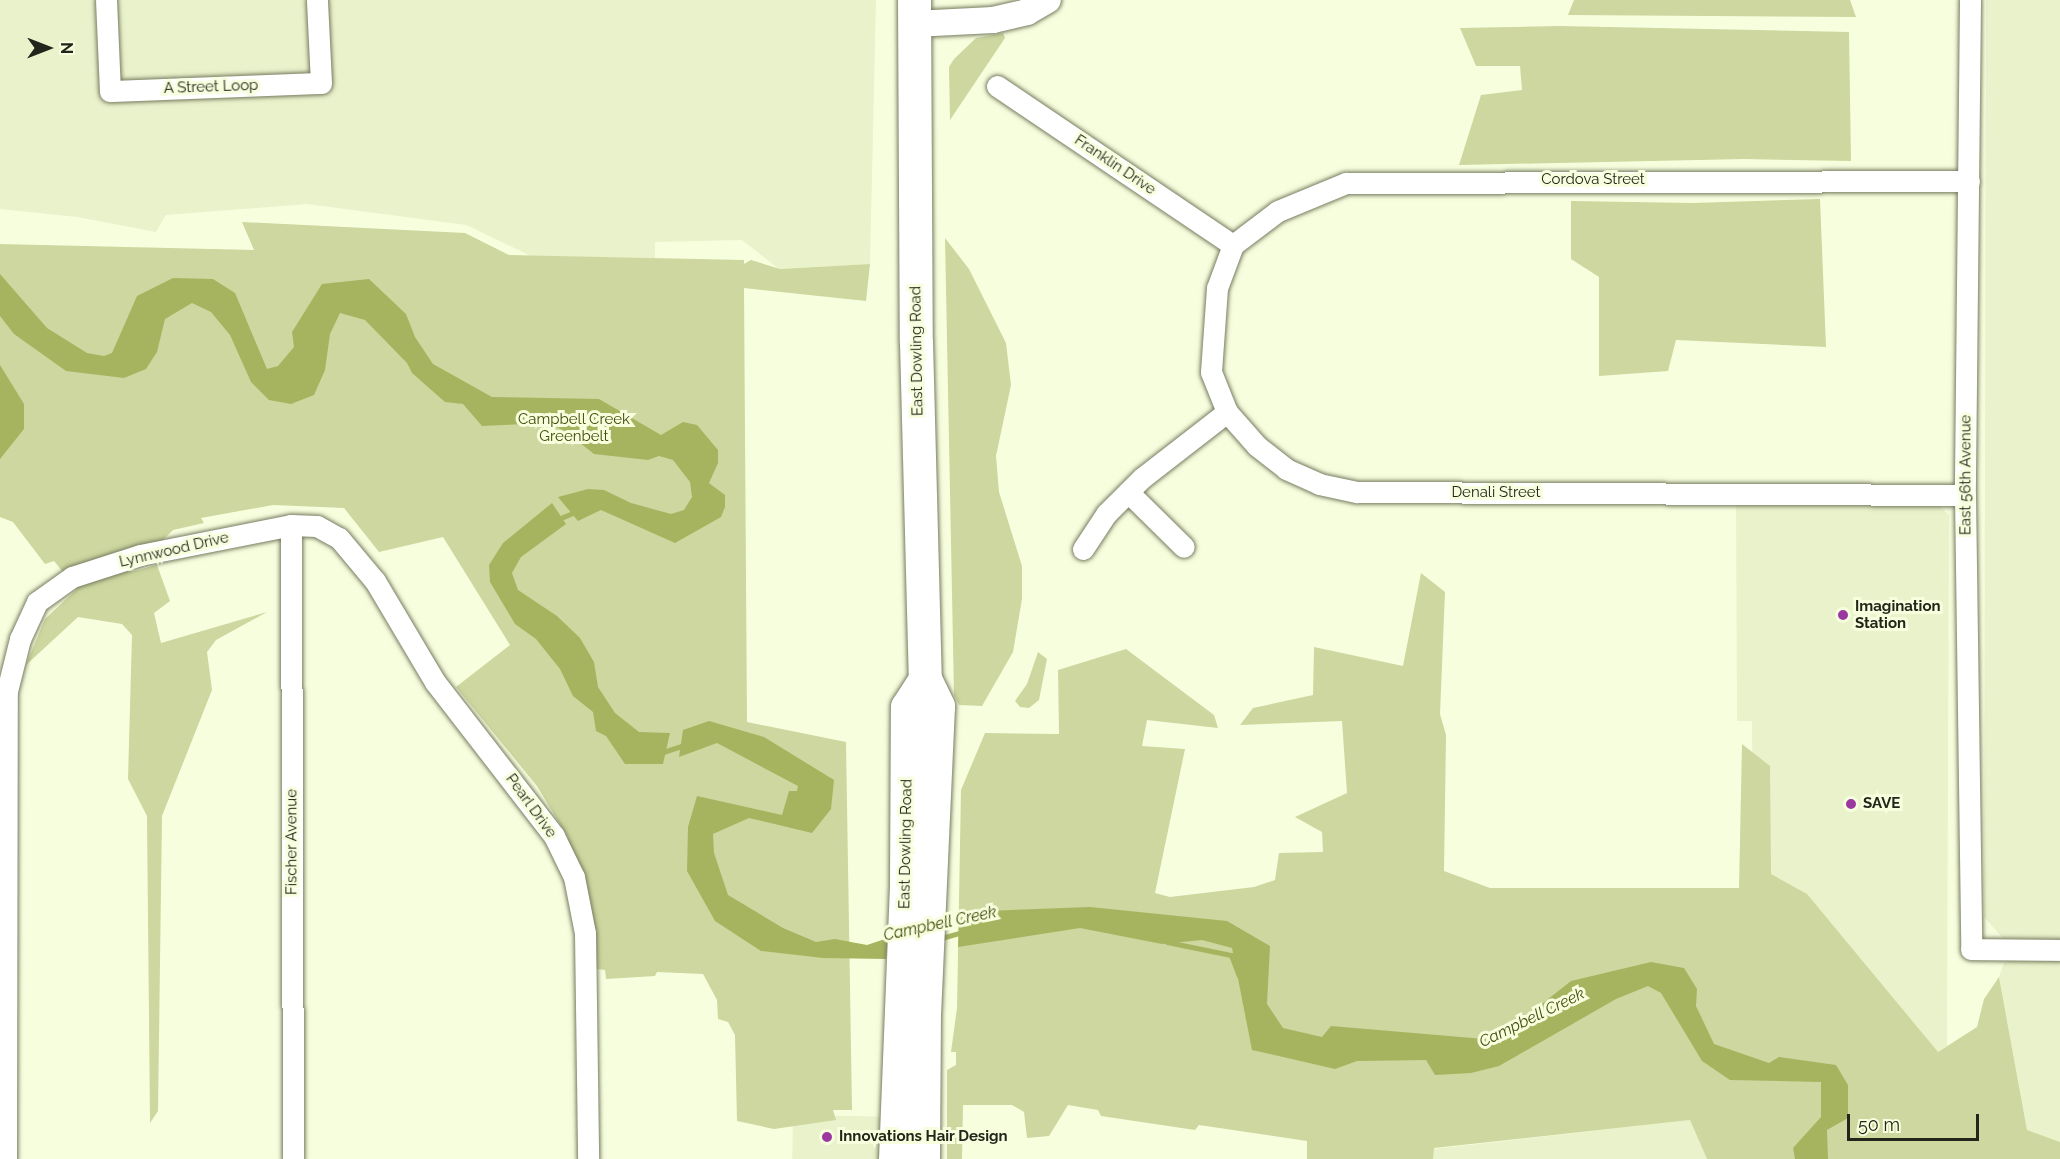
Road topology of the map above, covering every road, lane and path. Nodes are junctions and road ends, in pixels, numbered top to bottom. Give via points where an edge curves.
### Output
1 (106, 0) edge
2 (318, 0) edge
3 (1048, 0) edge
4 (1970, 0) edge
5 (914, 6) edge
6 (997, 86) dead end
7 (1970, 181) junction
8 (1233, 245) junction
9 (1227, 412) junction
10 (1128, 492) junction
11 (1965, 495) junction
12 (291, 525) junction
13 (339, 538) joint
14 (1184, 547) dead end
15 (1083, 549) dead end
16 (2060, 950) edge
17 (913, 1011) junction
18 (6, 1159) edge
19 (293, 1159) edge
20 (588, 1159) edge
21 (895, 1159) edge
22 (923, 1159) edge

1 - 2 street, A Street Loop via 110,91 321,83
3 - 5 street via 1028,12 993,20
4 - 7 street, East 56th Avenue
5 - 17 main road, East Dowling Road via 916,342 925,679 938,705 918,881
6 - 8 street, Franklin Drive
7 - 8 street, Cordova Street via 1346,183 1278,211
7 - 11 street, East 56th Avenue
8 - 9 street, Denali Street via 1217,288 1211,334 1211,372
9 - 10 street via 1179,446
9 - 11 street, Denali Street via 1257,446 1286,469 1319,484 1357,492
10 - 14 street
10 - 15 street via 1106,514
11 - 16 street, East 56th Avenue via 1971,949
12 - 13 street, Lynnwood Drive via 317,526
12 - 18 street, Lynnwood Drive via 141,555 72,577 37,602 20,639 7,691
12 - 19 street, Fischer Avenue
13 - 20 street, Pearl Drive via 375,581 435,682 554,836 574,877 585,933
17 - 21 main road, East Dowling Road
17 - 22 main road, East Dowling Road

